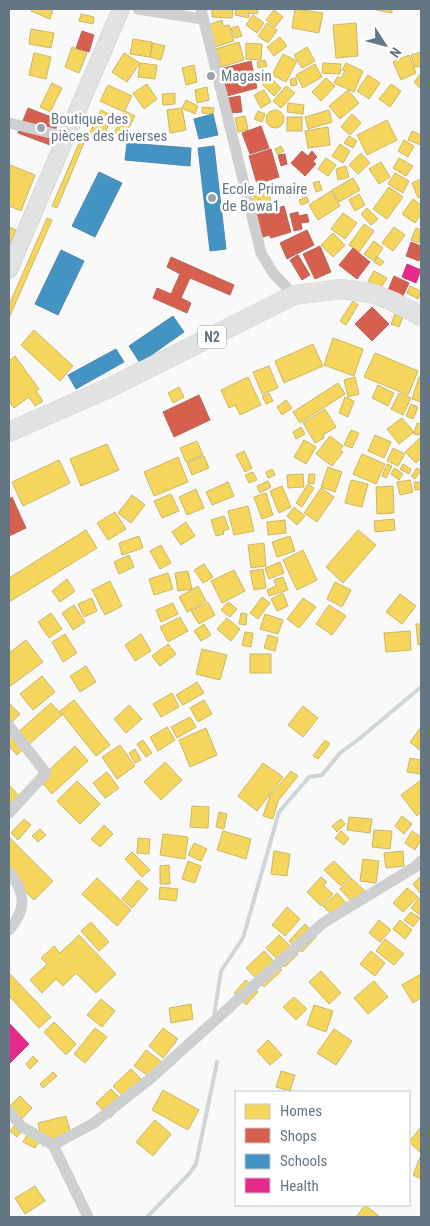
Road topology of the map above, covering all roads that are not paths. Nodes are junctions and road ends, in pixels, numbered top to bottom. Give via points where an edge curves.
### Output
1 (121, 9) edge
2 (138, 9) edge
3 (202, 14) edge
4 (9, 124) edge
5 (67, 137) junction
6 (9, 270) edge
7 (294, 295) junction
8 (421, 316) edge
9 (9, 432) edge
10 (9, 726) edge
11 (9, 813) edge
12 (421, 861) edge
13 (9, 872) edge
14 (9, 930) edge
15 (9, 1111) edge
16 (54, 1145) junction
17 (88, 1217) edge

1 - 5 main road
2 - 3 street
3 - 7 street via 261,253 273,273
4 - 5 street
5 - 6 main road
7 - 8 highway, N2 via 342,289 371,293
7 - 9 highway, N2 via 119,383
10 - 11 street via 46,773
12 - 16 street via 323,923 150,1079 94,1123
13 - 14 street via 18,883 24,903 17,921
15 - 16 street via 21,1126
16 - 17 street

